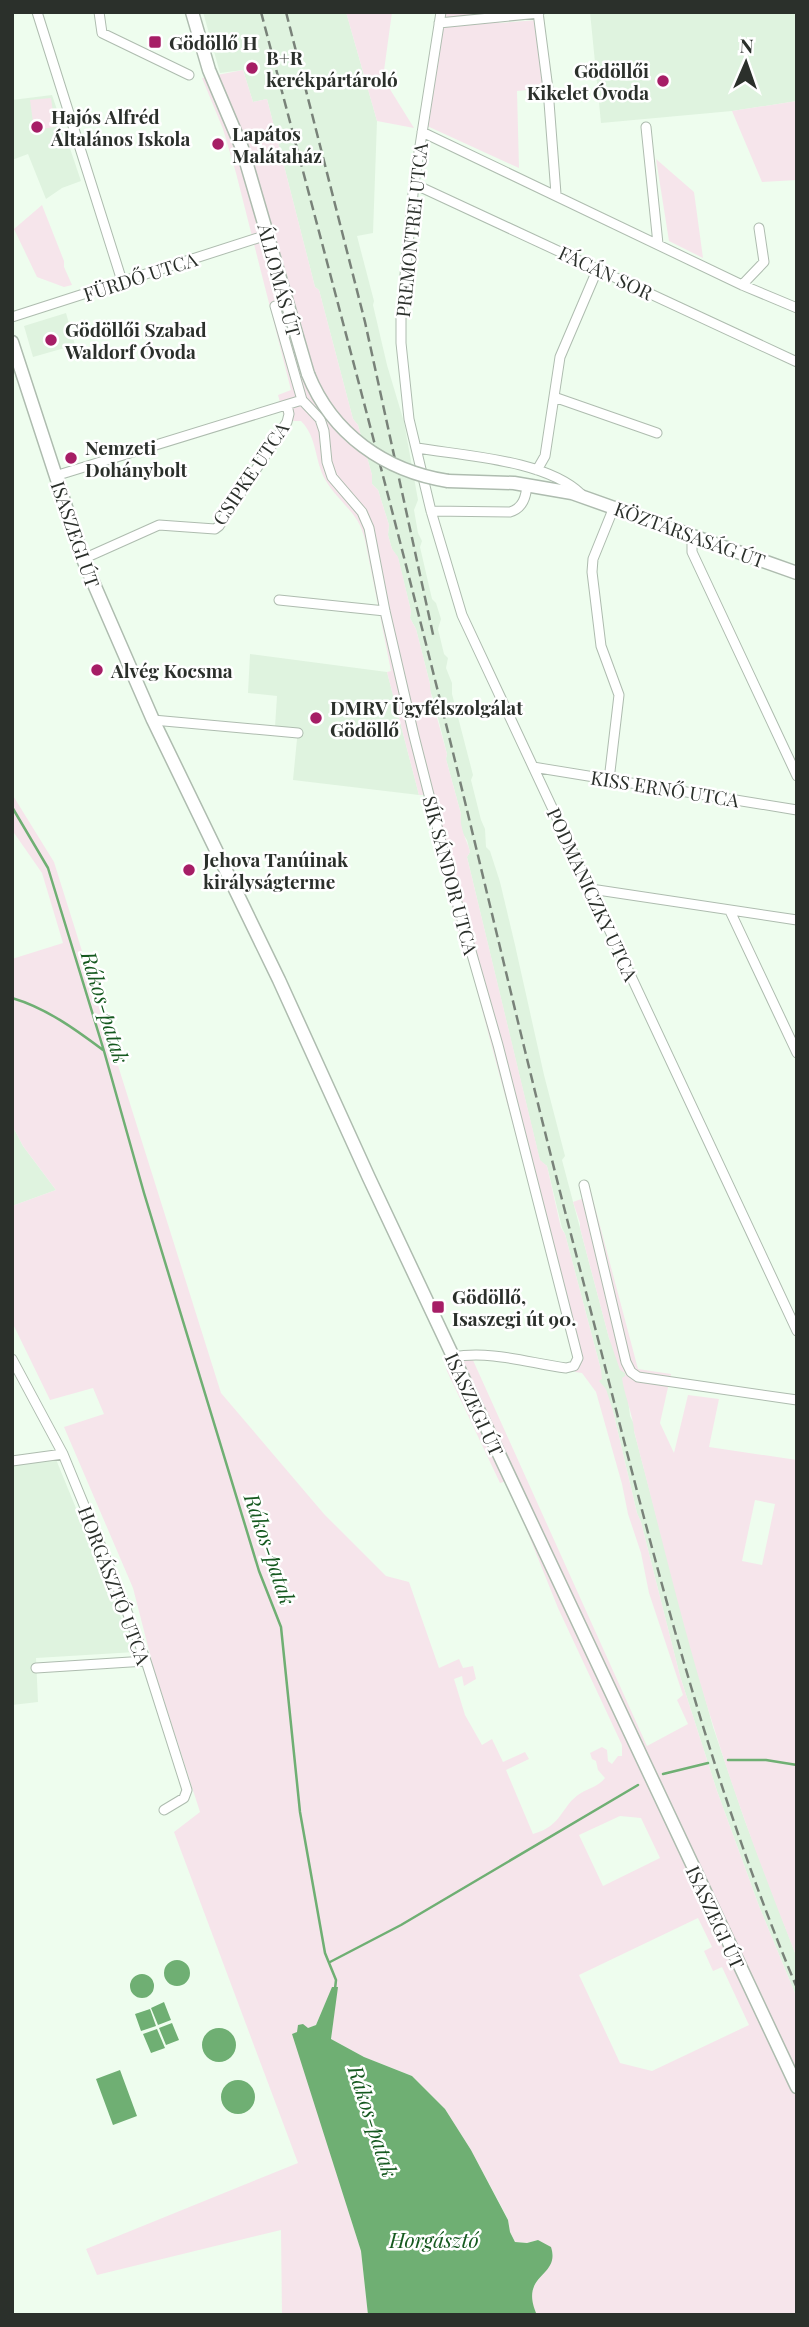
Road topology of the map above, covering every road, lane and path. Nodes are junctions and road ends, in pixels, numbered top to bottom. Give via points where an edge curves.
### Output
1 (37, 12) edge
2 (99, 12) edge
3 (192, 12) edge
4 (441, 12) edge
5 (538, 13) edge
6 (439, 23) junction
7 (189, 75) dead end
8 (646, 127) dead end
9 (422, 132) junction
10 (414, 184) junction
11 (556, 194) junction
12 (758, 228) dead end
13 (267, 235) junction
14 (658, 244) junction
15 (598, 268) junction
16 (122, 281) junction
17 (742, 285) junction
18 (275, 306) dead end
19 (797, 308) edge
20 (12, 317) edge
21 (12, 342) edge
22 (797, 362) edge
23 (554, 397) junction
24 (302, 400) junction
25 (287, 405) junction
26 (657, 433) dead end
27 (417, 448) junction
28 (537, 470) junction
29 (55, 476) junction
30 (448, 481) joint
31 (527, 485) junction
32 (583, 496) junction
33 (614, 507) junction
34 (431, 511) junction
35 (692, 534) junction
36 (83, 559) junction
37 (797, 573) edge
38 (279, 600) dead end
39 (385, 611) junction
40 (153, 720) junction
41 (298, 733) dead end
42 (533, 767) junction
43 (797, 776) edge
44 (609, 779) junction
45 (797, 810) edge
46 (591, 889) junction
47 (730, 911) junction
48 (797, 920) edge
49 (797, 1053) edge
50 (584, 1185) dead end
51 (797, 1331) edge
52 (453, 1357) junction
53 (12, 1359) edge
54 (797, 1400) edge
55 (63, 1454) junction
56 (12, 1461) edge
57 (146, 1661) junction
58 (36, 1668) dead end
59 (164, 1810) dead end
60 (797, 2087) edge

1 - 16 street
2 - 7 street via 102,33
3 - 13 main road, ÁLLOMÁS ÚT via 209,70 242,148
4 - 6 street, PREMONTREI UTCA
5 - 6 street
5 - 11 street
6 - 9 street, PREMONTREI UTCA
8 - 14 street
9 - 10 street, PREMONTREI UTCA
9 - 11 street
10 - 15 street, FÁCÁN SOR
10 - 27 street, PREMONTREI UTCA via 401,343 409,419
11 - 14 street
12 - 17 street via 764,262
13 - 16 street, FÜRDŐ UTCA
13 - 30 main road, ÁLLOMÁS ÚT, bridge via 308,374 325,408 359,444 397,467
14 - 17 street
15 - 22 street, FÁCÁN SOR
15 - 23 street via 559,356
16 - 20 street, FÜRDŐ UTCA
17 - 19 street
18 - 24 street, ÁLLOMÁS ÚT
21 - 29 main road, ISASZEGI ÚT
23 - 26 street
23 - 28 street via 545,456
24 - 25 street
24 - 39 street, SÍK SÁNDOR UTCA via 320,419 332,477 366,518
25 - 29 street
25 - 36 street, CSIPKE UTCA via 287,422 219,526 159,525
27 - 28 street, KÖZTÁRSASÁG ÚT
27 - 34 street, PODMANICZKY UTCA
28 - 32 street, KÖZTÁRSASÁG ÚT via 568,483
29 - 36 main road, ISASZEGI ÚT
30 - 31 main road, KÖZTÁRSASÁG ÚT
31 - 32 main road, KÖZTÁRSASÁG ÚT
31 - 34 street via 522,503 510,512
32 - 33 main road, KÖZTÁRSASÁG ÚT
33 - 35 main road, KÖZTÁRSASÁG ÚT
33 - 44 street via 592,572 601,646 619,695
34 - 42 street, PODMANICZKY UTCA via 462,615
35 - 37 main road, KÖZTÁRSASÁG ÚT
35 - 43 street via 691,552
36 - 40 main road, ISASZEGI ÚT
38 - 39 street
39 - 52 street, SÍK SÁNDOR UTCA via 452,885 578,1355 576,1365 566,1368 485,1356
40 - 41 street
40 - 52 main road, ISASZEGI ÚT
42 - 44 street, KISS ERNŐ UTCA
42 - 46 street, PODMANICZKY UTCA
44 - 45 street, KISS ERNŐ UTCA
46 - 47 street
46 - 51 street, PODMANICZKY UTCA
47 - 48 street
47 - 49 street
50 - 54 street via 632,1374
52 - 60 main road, ISASZEGI ÚT
53 - 55 street, HORGÁSZTÓ UTCA
55 - 56 street
55 - 57 street, HORGÁSZTÓ UTCA
57 - 58 street
57 - 59 street, HORGÁSZTÓ UTCA via 187,1790 184,1798

